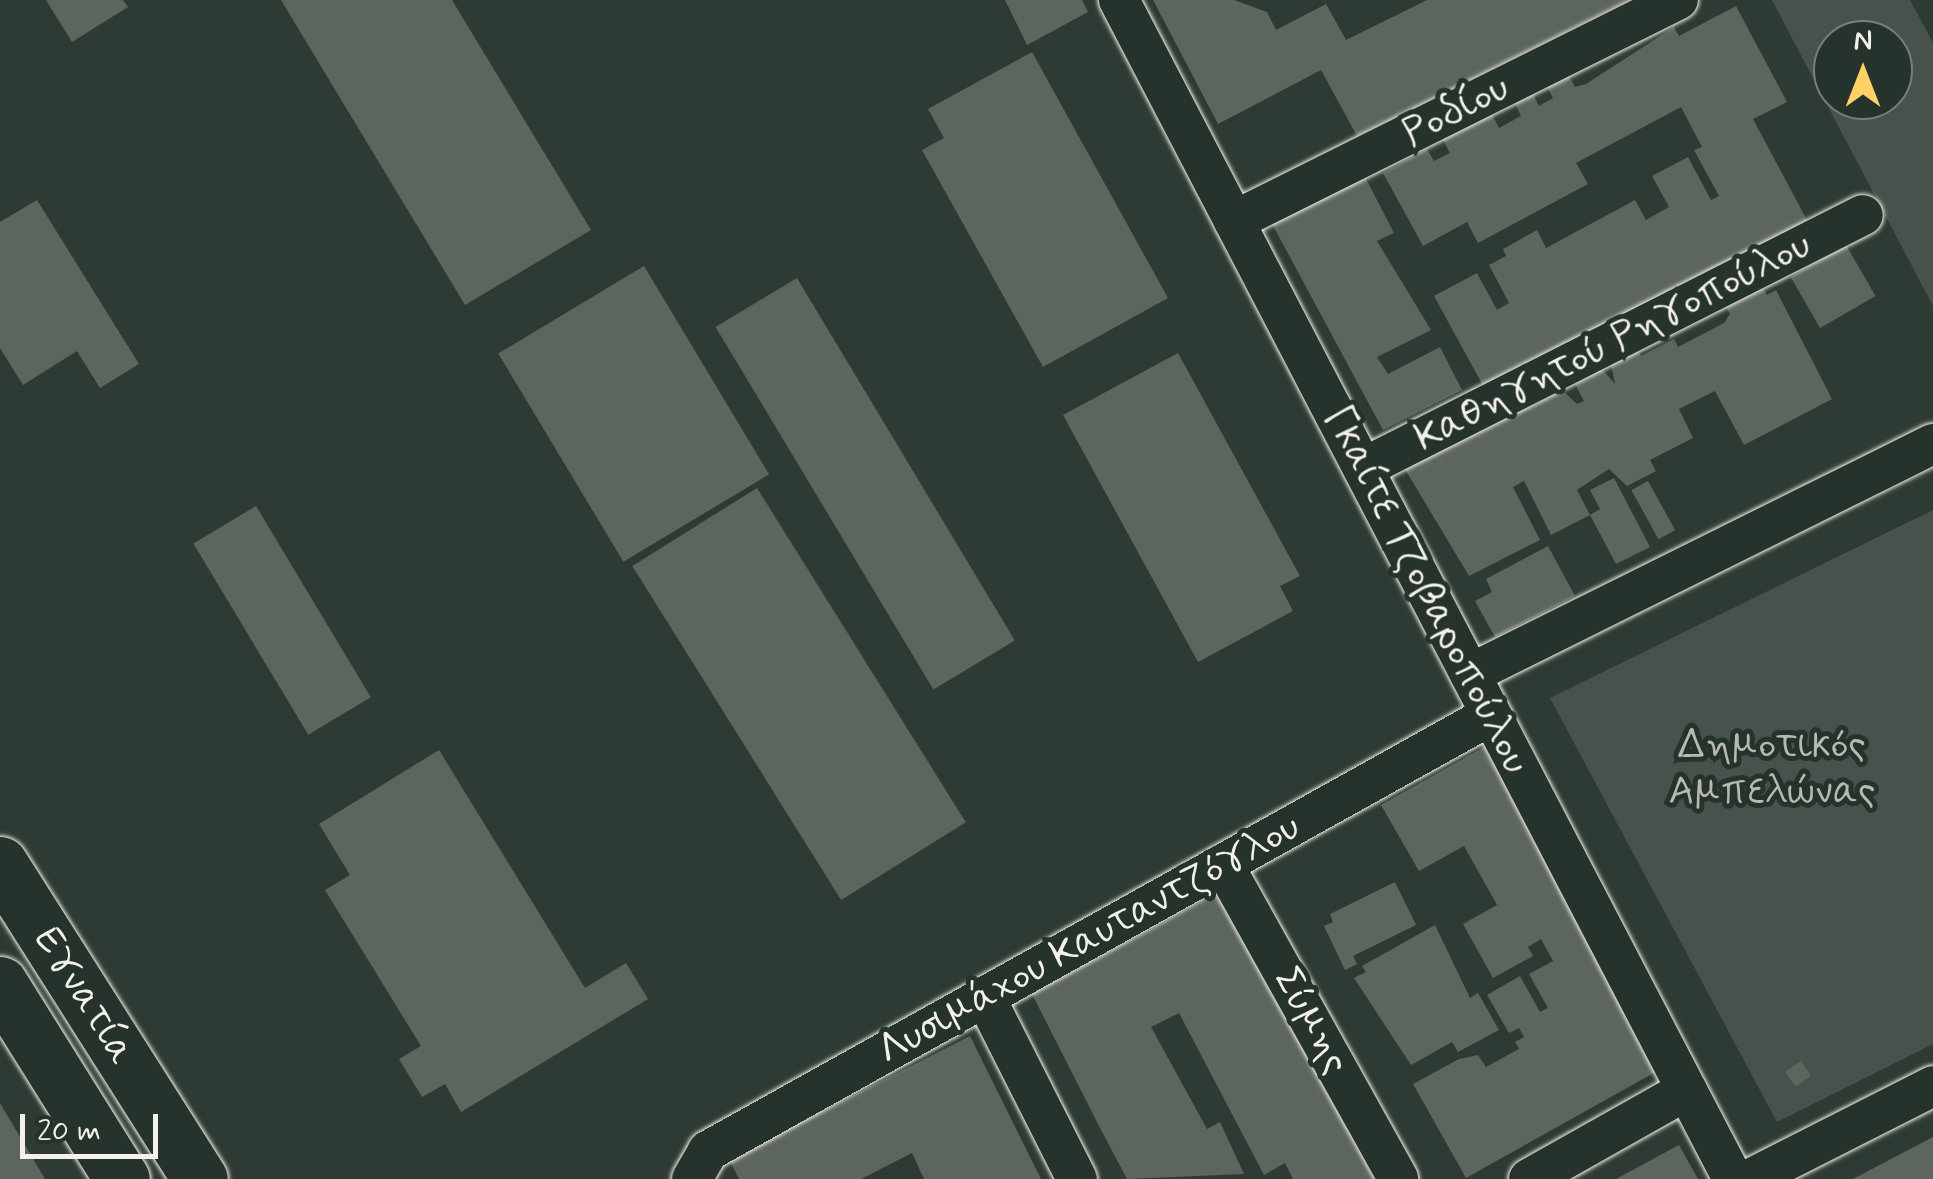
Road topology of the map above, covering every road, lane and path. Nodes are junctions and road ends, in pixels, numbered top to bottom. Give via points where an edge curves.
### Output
1 (1119, 0) edge
2 (1678, 0) edge
3 (1862, 215) dead end
4 (1234, 221) junction
5 (1933, 444) edge
6 (1363, 468) junction
7 (1470, 674) junction
8 (1491, 715) junction
9 (0, 864) edge
10 (1223, 864) junction
11 (0, 984) edge
12 (984, 997) junction
13 (1933, 1086) edge
14 (1687, 1090) junction
15 (693, 1175) edge
16 (122, 1179) edge
17 (200, 1179) edge
18 (1077, 1179) edge
19 (1398, 1179) edge
20 (1529, 1179) edge
21 (1733, 1179) edge
22 (1750, 1179) edge

1 - 4 street, Γκαίτε Τζοβαροπούλου
2 - 4 street, Ροδίου
3 - 6 street, Καθηγητού Ρηγοπούλου
4 - 6 street, Γκαίτε Τζοβαροπούλου
5 - 7 street
6 - 7 street, Γκαίτε Τζοβαροπούλου
7 - 8 street, Γκαίτε Τζοβαροπούλου
8 - 10 street, Λυσιμάχου Καυταντζόγλου
8 - 14 street, Γκαίτε Τζοβαροπούλου
9 - 17 main road, Εγνατία
10 - 12 street, Λυσιμάχου Καυταντζόγλου
10 - 19 street, Σύμης
11 - 16 main road, Εγνατία
12 - 15 street, Λυσιμάχου Καυταντζόγλου via 708,1150
12 - 18 street
13 - 22 street
14 - 20 street
14 - 21 street, Γκαίτε Τζοβαροπούλου

